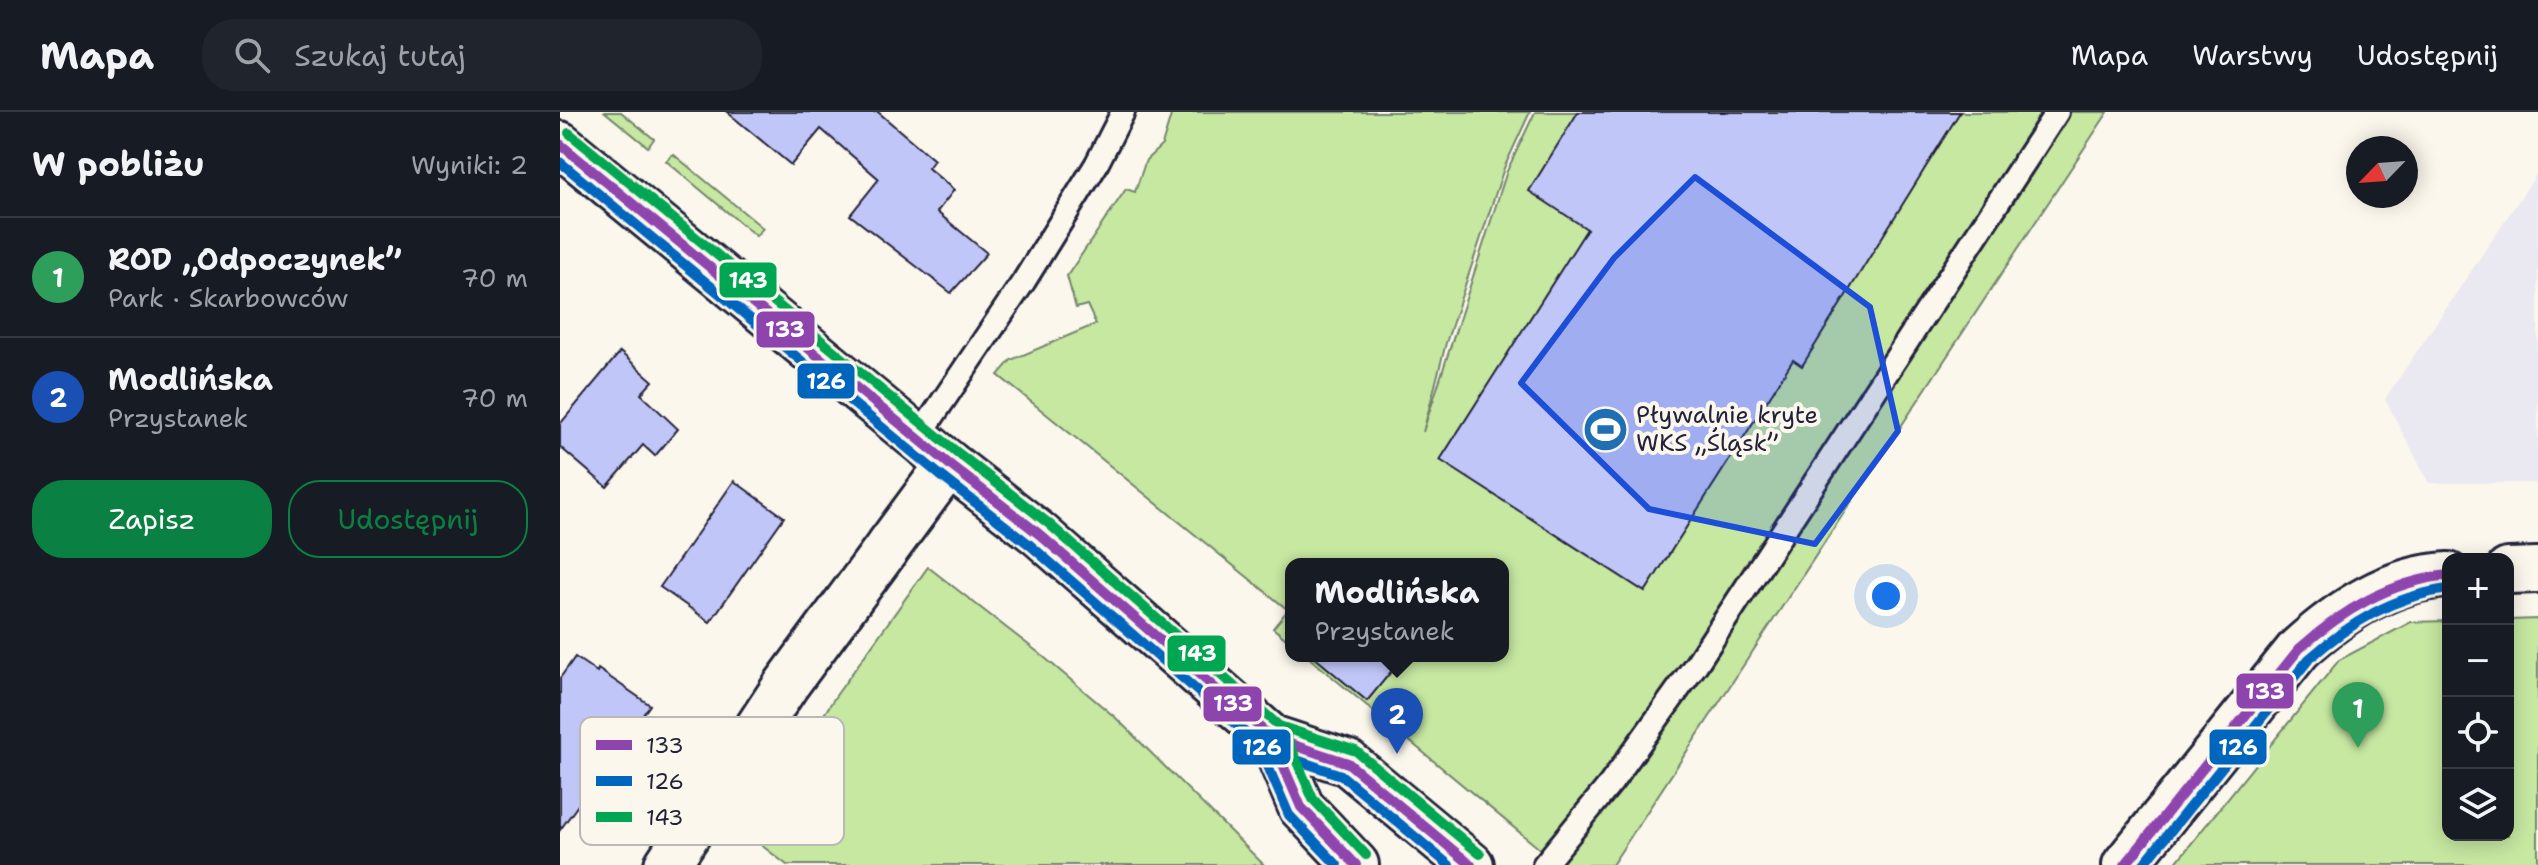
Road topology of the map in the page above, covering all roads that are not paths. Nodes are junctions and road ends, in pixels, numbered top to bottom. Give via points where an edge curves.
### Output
1 (1123, 112) edge
2 (2057, 112) edge
3 (560, 144) edge
4 (933, 451) junction
5 (2538, 570) edge
6 (2514, 571) edge
7 (2442, 576) edge
8 (765, 717) edge
9 (1272, 738) junction
10 (680, 845) edge
11 (667, 865) edge
12 (1356, 865) edge
13 (1471, 865) edge
14 (1544, 865) edge
15 (2125, 865) edge

1 - 4 lane via 1096,165 939,409
2 - 14 lane via 1697,663
3 - 4 street
4 - 8 street
4 - 9 street via 1039,534
5 - 6 street
7 - 15 street via 2411,580 2352,606 2314,635
9 - 12 street via 1301,807
9 - 13 street via 1348,763
10 - 11 street

